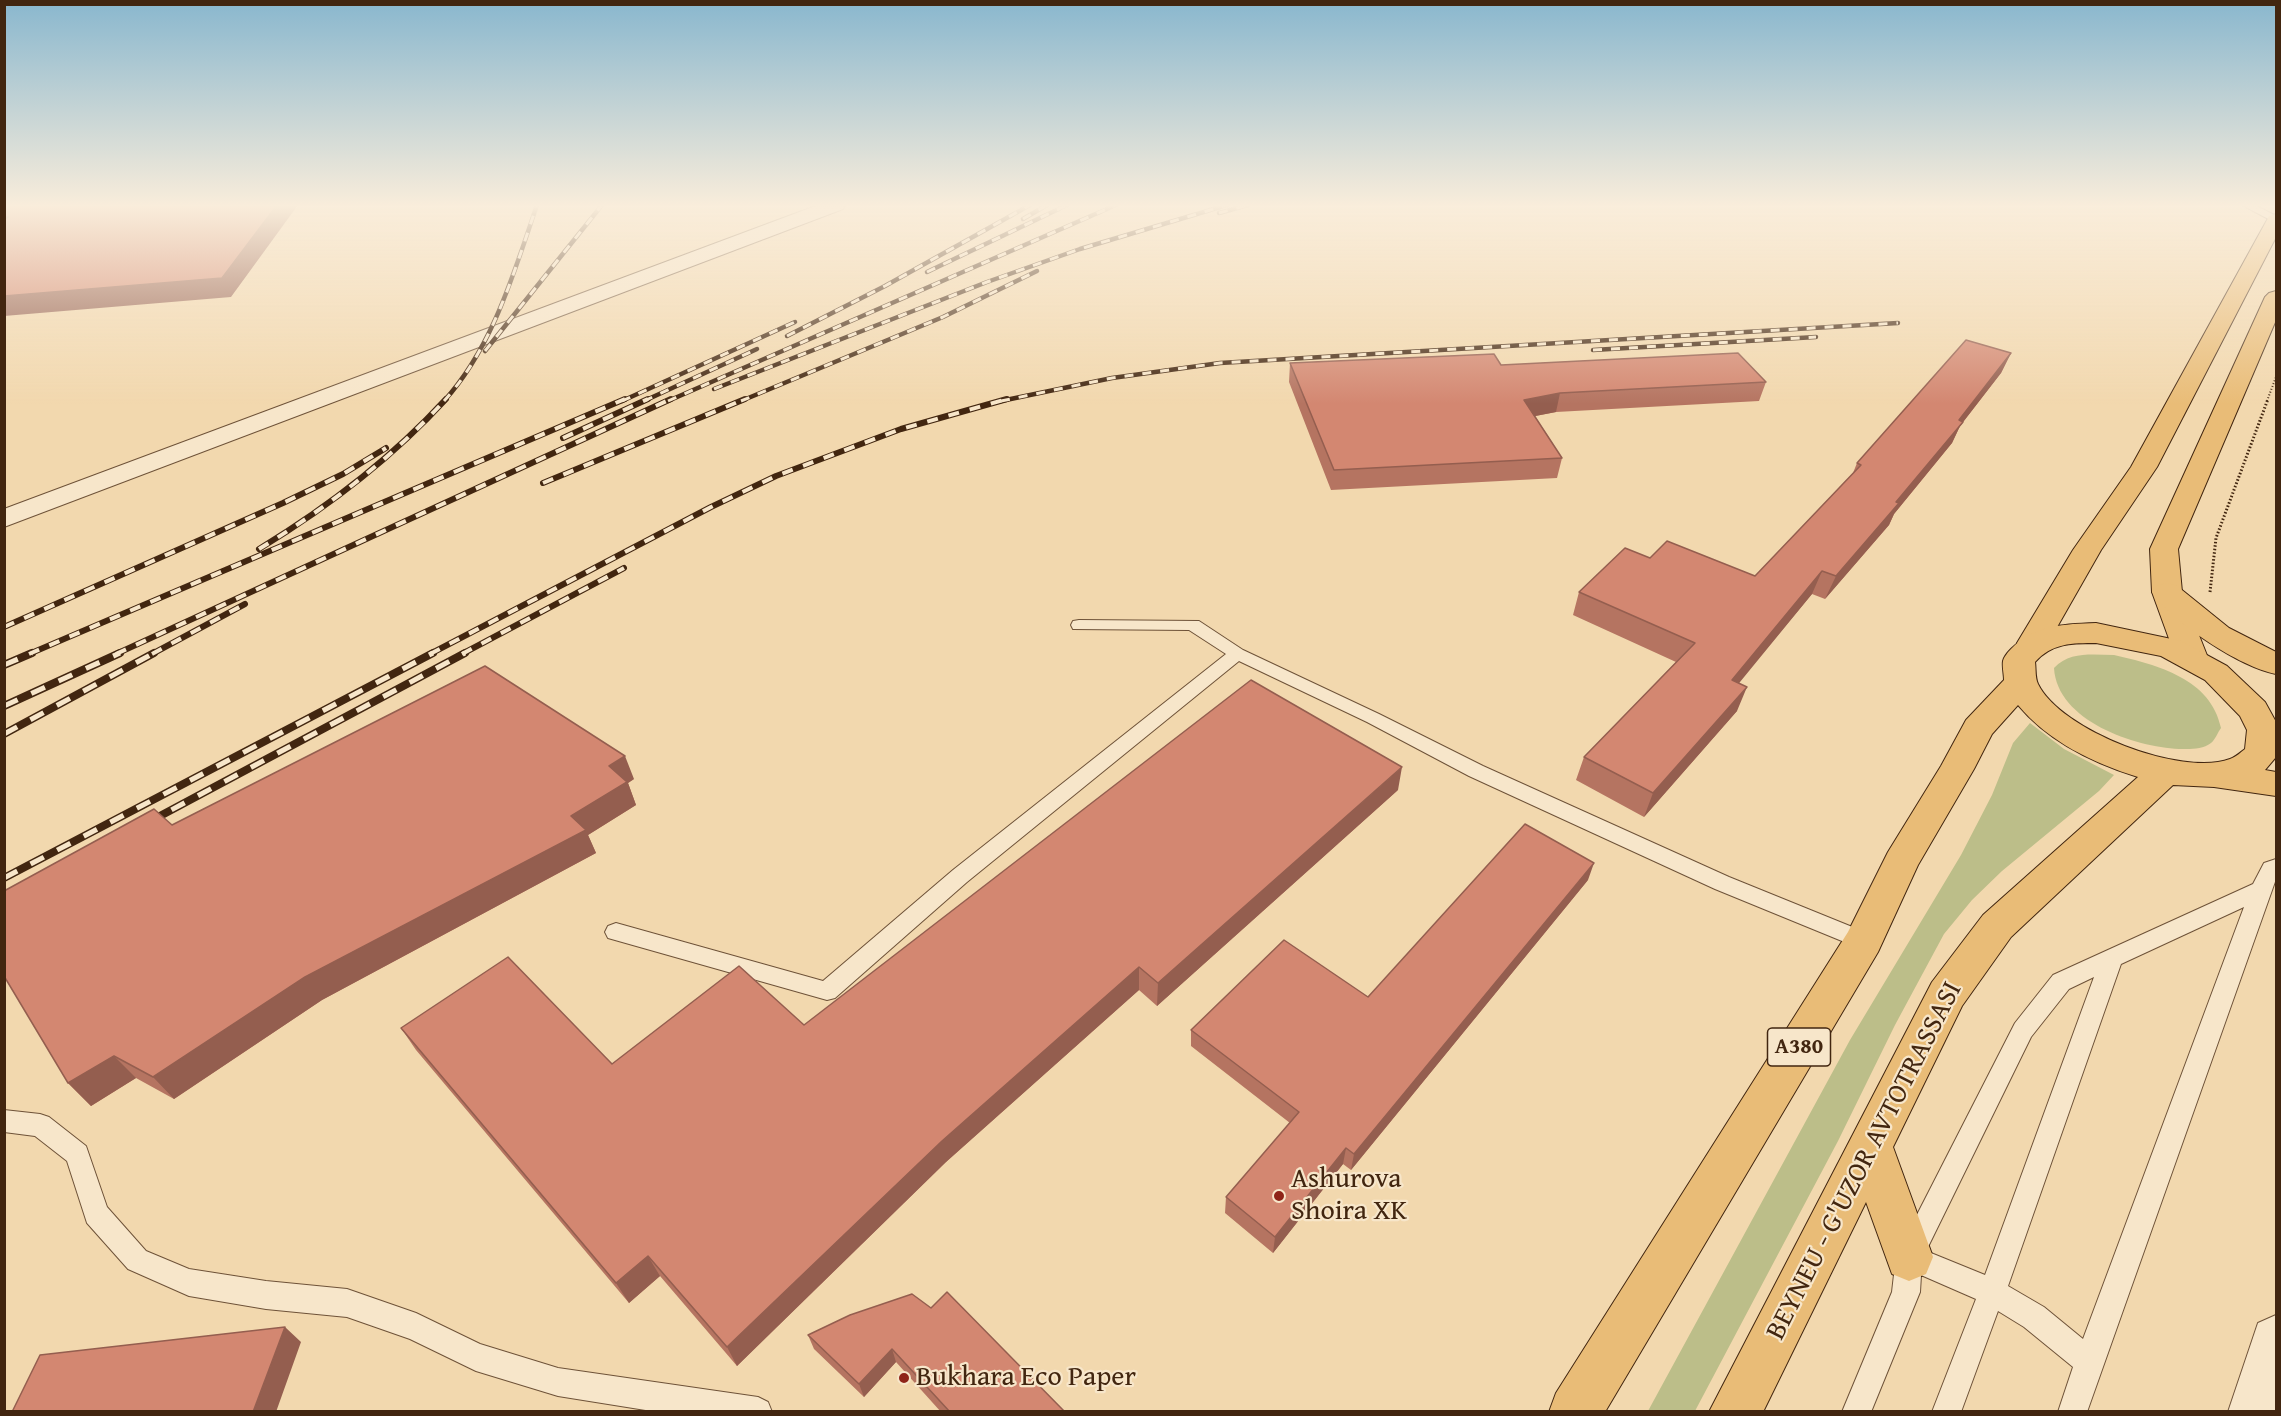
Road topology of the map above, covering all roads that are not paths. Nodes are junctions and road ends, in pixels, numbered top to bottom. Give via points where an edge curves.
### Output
1 (661, 271) edge
2 (2257, 271) edge
3 (2277, 297) edge
4 (4, 519) edge
5 (2167, 592) junction
6 (1078, 625) dead end
7 (2033, 643) junction
8 (1237, 654) junction
9 (2192, 658) junction
10 (2277, 664) edge
11 (2277, 680) edge
12 (2021, 682) junction
13 (2166, 772) junction
14 (2211, 775) junction
15 (2277, 784) edge
16 (2277, 867) edge
17 (2261, 890) junction
18 (616, 932) dead end
19 (1864, 941) junction
20 (2112, 958) junction
21 (4, 1120) edge
22 (1870, 1147) junction
23 (1909, 1257) junction
24 (1992, 1292) junction
25 (2277, 1341) edge
26 (2089, 1362) junction
27 (758, 1412) edge
28 (1575, 1412) edge
29 (1735, 1412) edge
30 (1856, 1412) edge
31 (1946, 1412) edge
32 (2072, 1412) edge
33 (2255, 1412) edge

1 - 4 street
2 - 7 main road via 2144,467 2087,550
3 - 5 main road via 2164,549
5 - 9 main road
5 - 10 main road via 2218,635
6 - 8 lane via 1193,625
7 - 9 main road via 2060,634 2096,633 2170,648
7 - 12 main road via 2019,660
8 - 18 lane via 960,876 827,991
8 - 19 lane via 1487,776 1722,883
9 - 11 main road
9 - 14 main road via 2234,690 2253,710 2264,730 2262,753 2242,769
12 - 13 main road via 2039,708 2071,734 2114,756
12 - 19 main road, A380 via 1978,728 1901,862
13 - 14 main road
13 - 22 main road, BEYNEU - G'UZOR AVTOTRASSASI via 1997,926 1947,994
14 - 15 main road
16 - 17 lane via 2271,868
17 - 20 lane
17 - 26 lane
19 - 28 main road, A380
20 - 23 lane via 2061,982 2024,1030
20 - 24 lane
21 - 27 lane via 40,1125 78,1154 96,1214 136,1260 189,1282 347,1304 416,1327 476,1357 558,1382
22 - 23 main road
22 - 29 main road, BEYNEU - G'UZOR AVTOTRASSASI
23 - 24 lane
23 - 30 lane via 1906,1292
24 - 26 lane via 2034,1317
24 - 31 lane
25 - 33 street
26 - 32 lane

